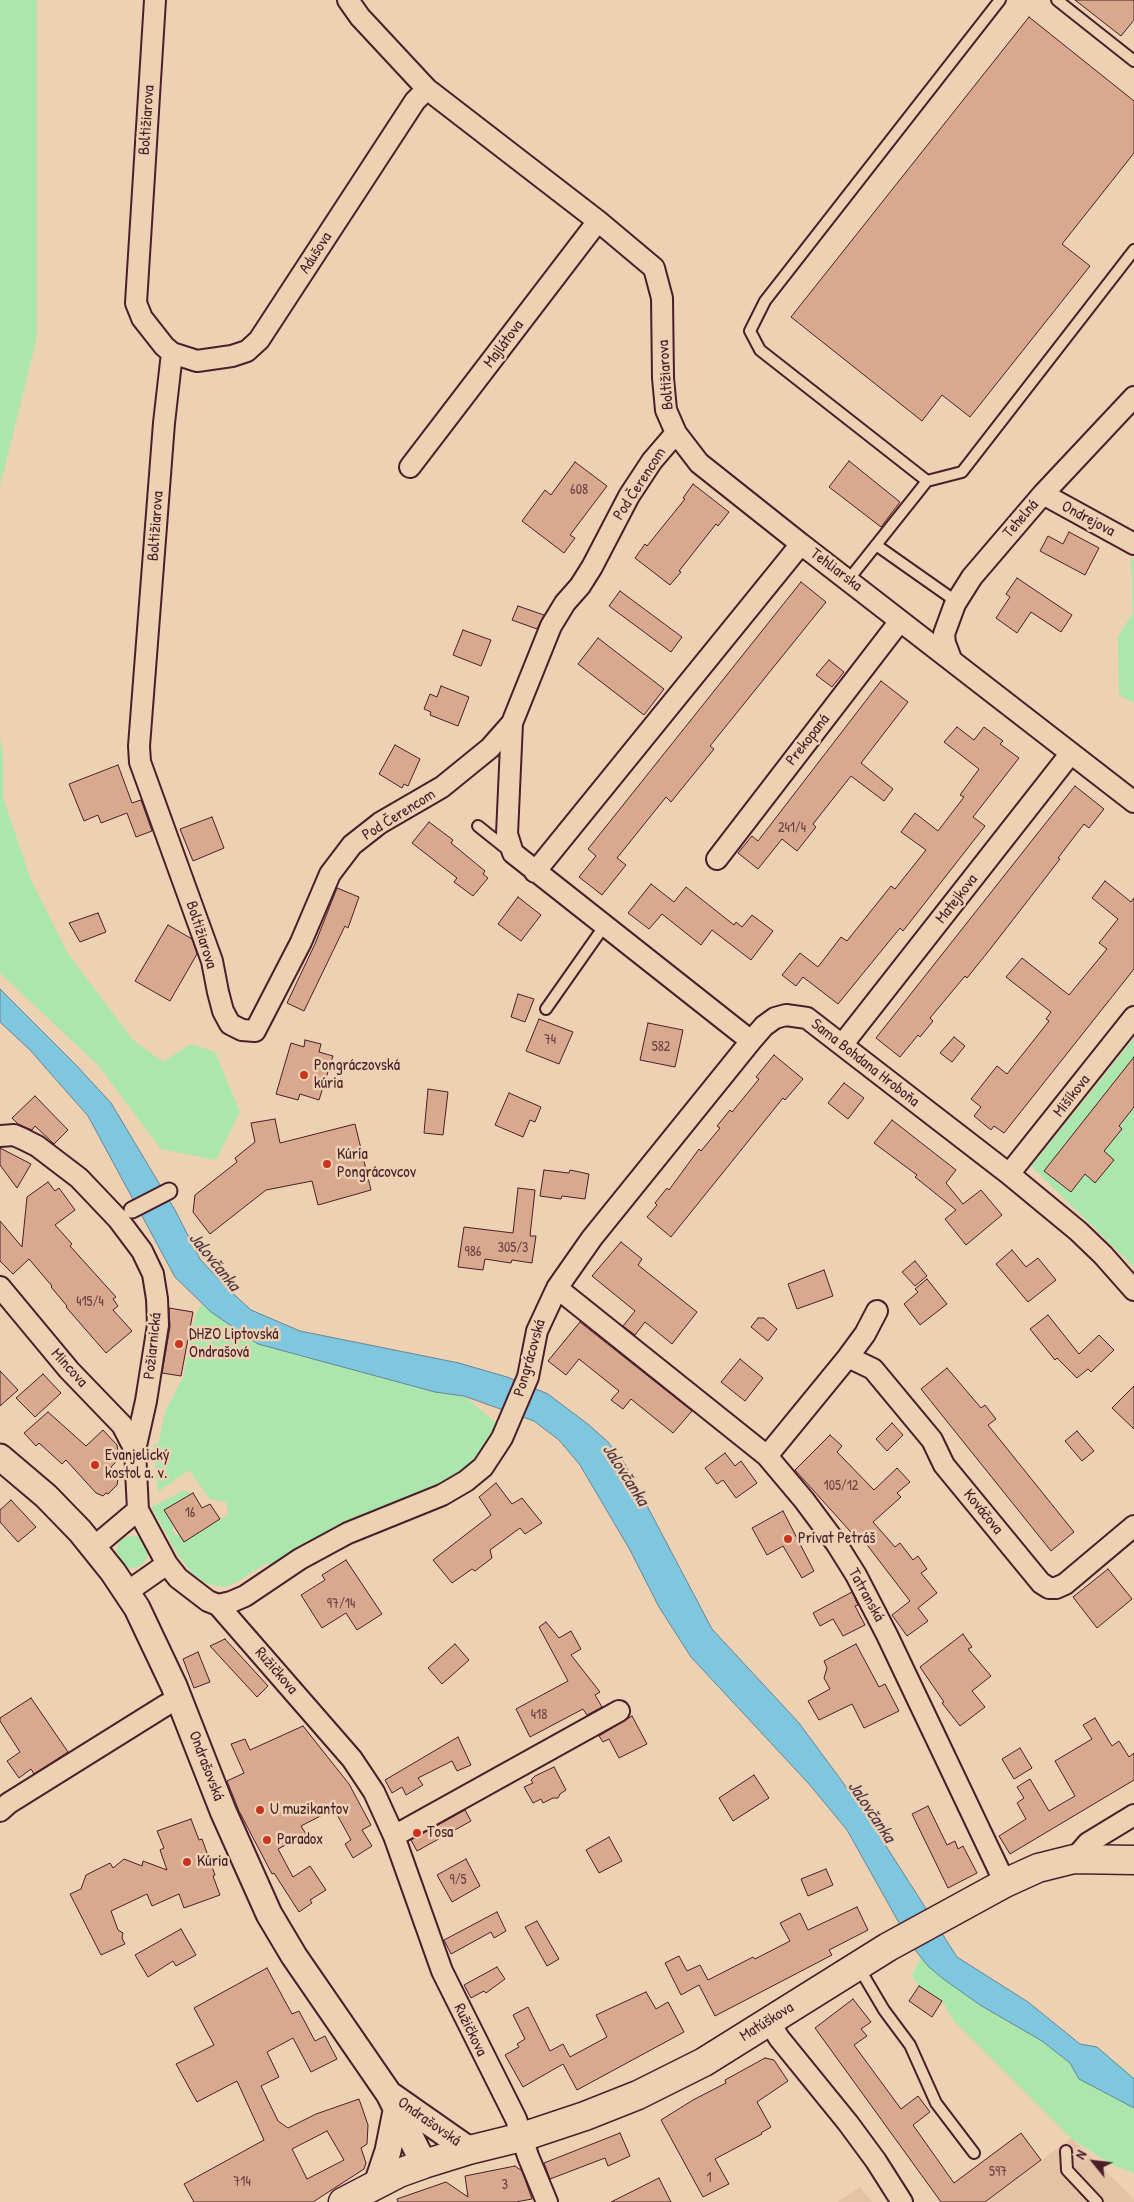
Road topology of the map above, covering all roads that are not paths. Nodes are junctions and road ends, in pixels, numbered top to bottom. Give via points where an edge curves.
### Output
1 (155, 0) edge
2 (348, 0) edge
3 (1000, 0) edge
4 (1057, 0) edge
5 (1134, 61) edge
6 (427, 89) junction
7 (598, 221) junction
8 (1134, 250) edge
9 (172, 352) junction
10 (1134, 397) edge
11 (676, 433) junction
12 (410, 467) dead end
13 (927, 481) junction
14 (1043, 494) junction
15 (801, 544) junction
16 (1134, 544) edge
17 (876, 545) junction
18 (849, 580) junction
19 (957, 602) junction
20 (900, 621) junction
21 (950, 659) junction
22 (512, 723) junction
23 (1071, 753) junction
24 (1134, 802) edge
25 (478, 826) dead end
26 (512, 853) junction
27 (716, 858) dead end
28 (536, 872) junction
29 (605, 925) junction
30 (546, 1010) dead end
31 (1134, 1017) edge
32 (255, 1031) joint
33 (751, 1040) junction
34 (842, 1045) junction
35 (0, 1136) edge
36 (1009, 1174) junction
37 (169, 1191) dead end
38 (132, 1210) dead end
39 (0, 1287) edge
40 (557, 1288) junction
41 (1134, 1290) edge
42 (877, 1311) dead end
43 (848, 1357) junction
44 (135, 1450) junction
45 (767, 1456) junction
46 (0, 1457) edge
47 (138, 1510) junction
48 (1134, 1526) edge
49 (94, 1547) junction
50 (167, 1564) junction
51 (127, 1592) junction
52 (218, 1605) junction
53 (179, 1699) junction
54 (619, 1711) dead end
55 (0, 1811) edge
56 (1134, 1814) edge
57 (394, 1836) junction
58 (1074, 1859) junction
59 (1134, 1860) edge
60 (1006, 1883) junction
61 (858, 1965) junction
62 (769, 2022) junction
63 (393, 2103) junction
64 (522, 2137) junction
65 (468, 2150) junction
66 (1066, 2151) dead end
67 (974, 2153) dead end
68 (424, 2164) junction
69 (377, 2184) junction
70 (343, 2202) edge
71 (547, 2202) edge
72 (902, 2202) edge
73 (1097, 2202) edge

1 - 9 street, Boltižiarova via 136,304 151,332
2 - 6 street via 360,18
3 - 13 lane via 765,302 750,331 760,350
4 - 5 lane
6 - 7 street
6 - 9 street, Adušova via 415,101 259,340 247,351 216,360 197,362
7 - 11 street, Boltižiarova via 654,268 662,298 666,410
7 - 12 street, Majlátova
8 - 13 lane via 962,472
9 - 32 street, Boltižiarova via 140,762 212,961 223,1010 230,1024 236,1028
10 - 14 street, Tehelná
11 - 15 street, Boltižiarova via 699,463
11 - 22 street, Pod Čerencom via 629,496 592,568 551,626
13 - 17 lane
14 - 16 street, Ondrejova
14 - 19 street, Tehelná via 972,577
15 - 18 street, Tehliarska
15 - 28 street, Tehliarska
17 - 18 lane
17 - 19 lane
18 - 20 street, Tehliarska
19 - 21 street, Tehelná via 944,634
20 - 21 street, Tehliarska
20 - 27 street, Prekopaná
21 - 23 street, Tehliarska
22 - 26 street, Pod Čerencom via 506,834
22 - 32 street, Pod Čerencom via 490,748 442,787 380,823 345,853 330,874 301,942
23 - 24 street, Tehliarska
23 - 34 street, Matejkova
25 - 26 lane
26 - 28 street
28 - 29 street
29 - 30 lane
29 - 33 street
31 - 36 street, Mišíkova
33 - 34 street, Sama Bohdana Hroboňa via 764,1026 786,1014 807,1018
33 - 40 street, Pongrácovská via 592,1238
34 - 36 street, Sama Bohdana Hroboňa
35 - 44 street, Požiarnická via 14,1135 37,1146 79,1178 118,1219 149,1264 157,1299 158,1325
36 - 41 street, Sama Bohdana Hroboňa via 1085,1238
37 - 38 street
39 - 44 street, Mincova via 68,1370 122,1425
40 - 45 street, Tatranská
40 - 52 street, Pongrácovská via 539,1324 528,1377 509,1424 483,1467 442,1495 348,1533 300,1559 245,1596
42 - 43 street
43 - 45 street
43 - 48 street, Kováčova via 873,1369 932,1440 944,1465 1041,1584 1049,1588 1065,1584
44 - 47 street, Požiarnická
45 - 60 street, Tatranská via 820,1522 856,1575
46 - 49 street, Ondrašovská via 46,1496
47 - 49 street
47 - 50 street, Požiarnická
49 - 51 street, Ondrašovská
50 - 51 street
50 - 52 street, Ružičkova via 191,1589
51 - 53 street, Ondrašovská
52 - 57 street, Ružičkova via 352,1759 374,1792
53 - 55 street
53 - 63 street, Ondrašovská via 238,1848 269,1914
54 - 57 street
56 - 58 street via 1088,1843
57 - 64 street, Ružičkova via 442,1971 515,2116
58 - 59 main road, Matúškova
58 - 60 main road, Matúškova via 1038,1868
60 - 61 main road, Matúškova
61 - 62 main road, Matúškova
61 - 67 lane via 884,2010 910,2045 936,2103
62 - 64 main road, Matúškova via 704,2062 638,2095
62 - 72 street via 876,2160
63 - 65 street, Ondrašovská
63 - 68 street, Ondrašovská
63 - 69 street, Ondrašovská via 388,2151
64 - 65 main road, Matúškova
64 - 71 street, Ružičkova
65 - 68 main road, Matúškova
66 - 73 lane via 1067,2170
68 - 69 main road, Matúškova
69 - 70 main road, Matúškova

